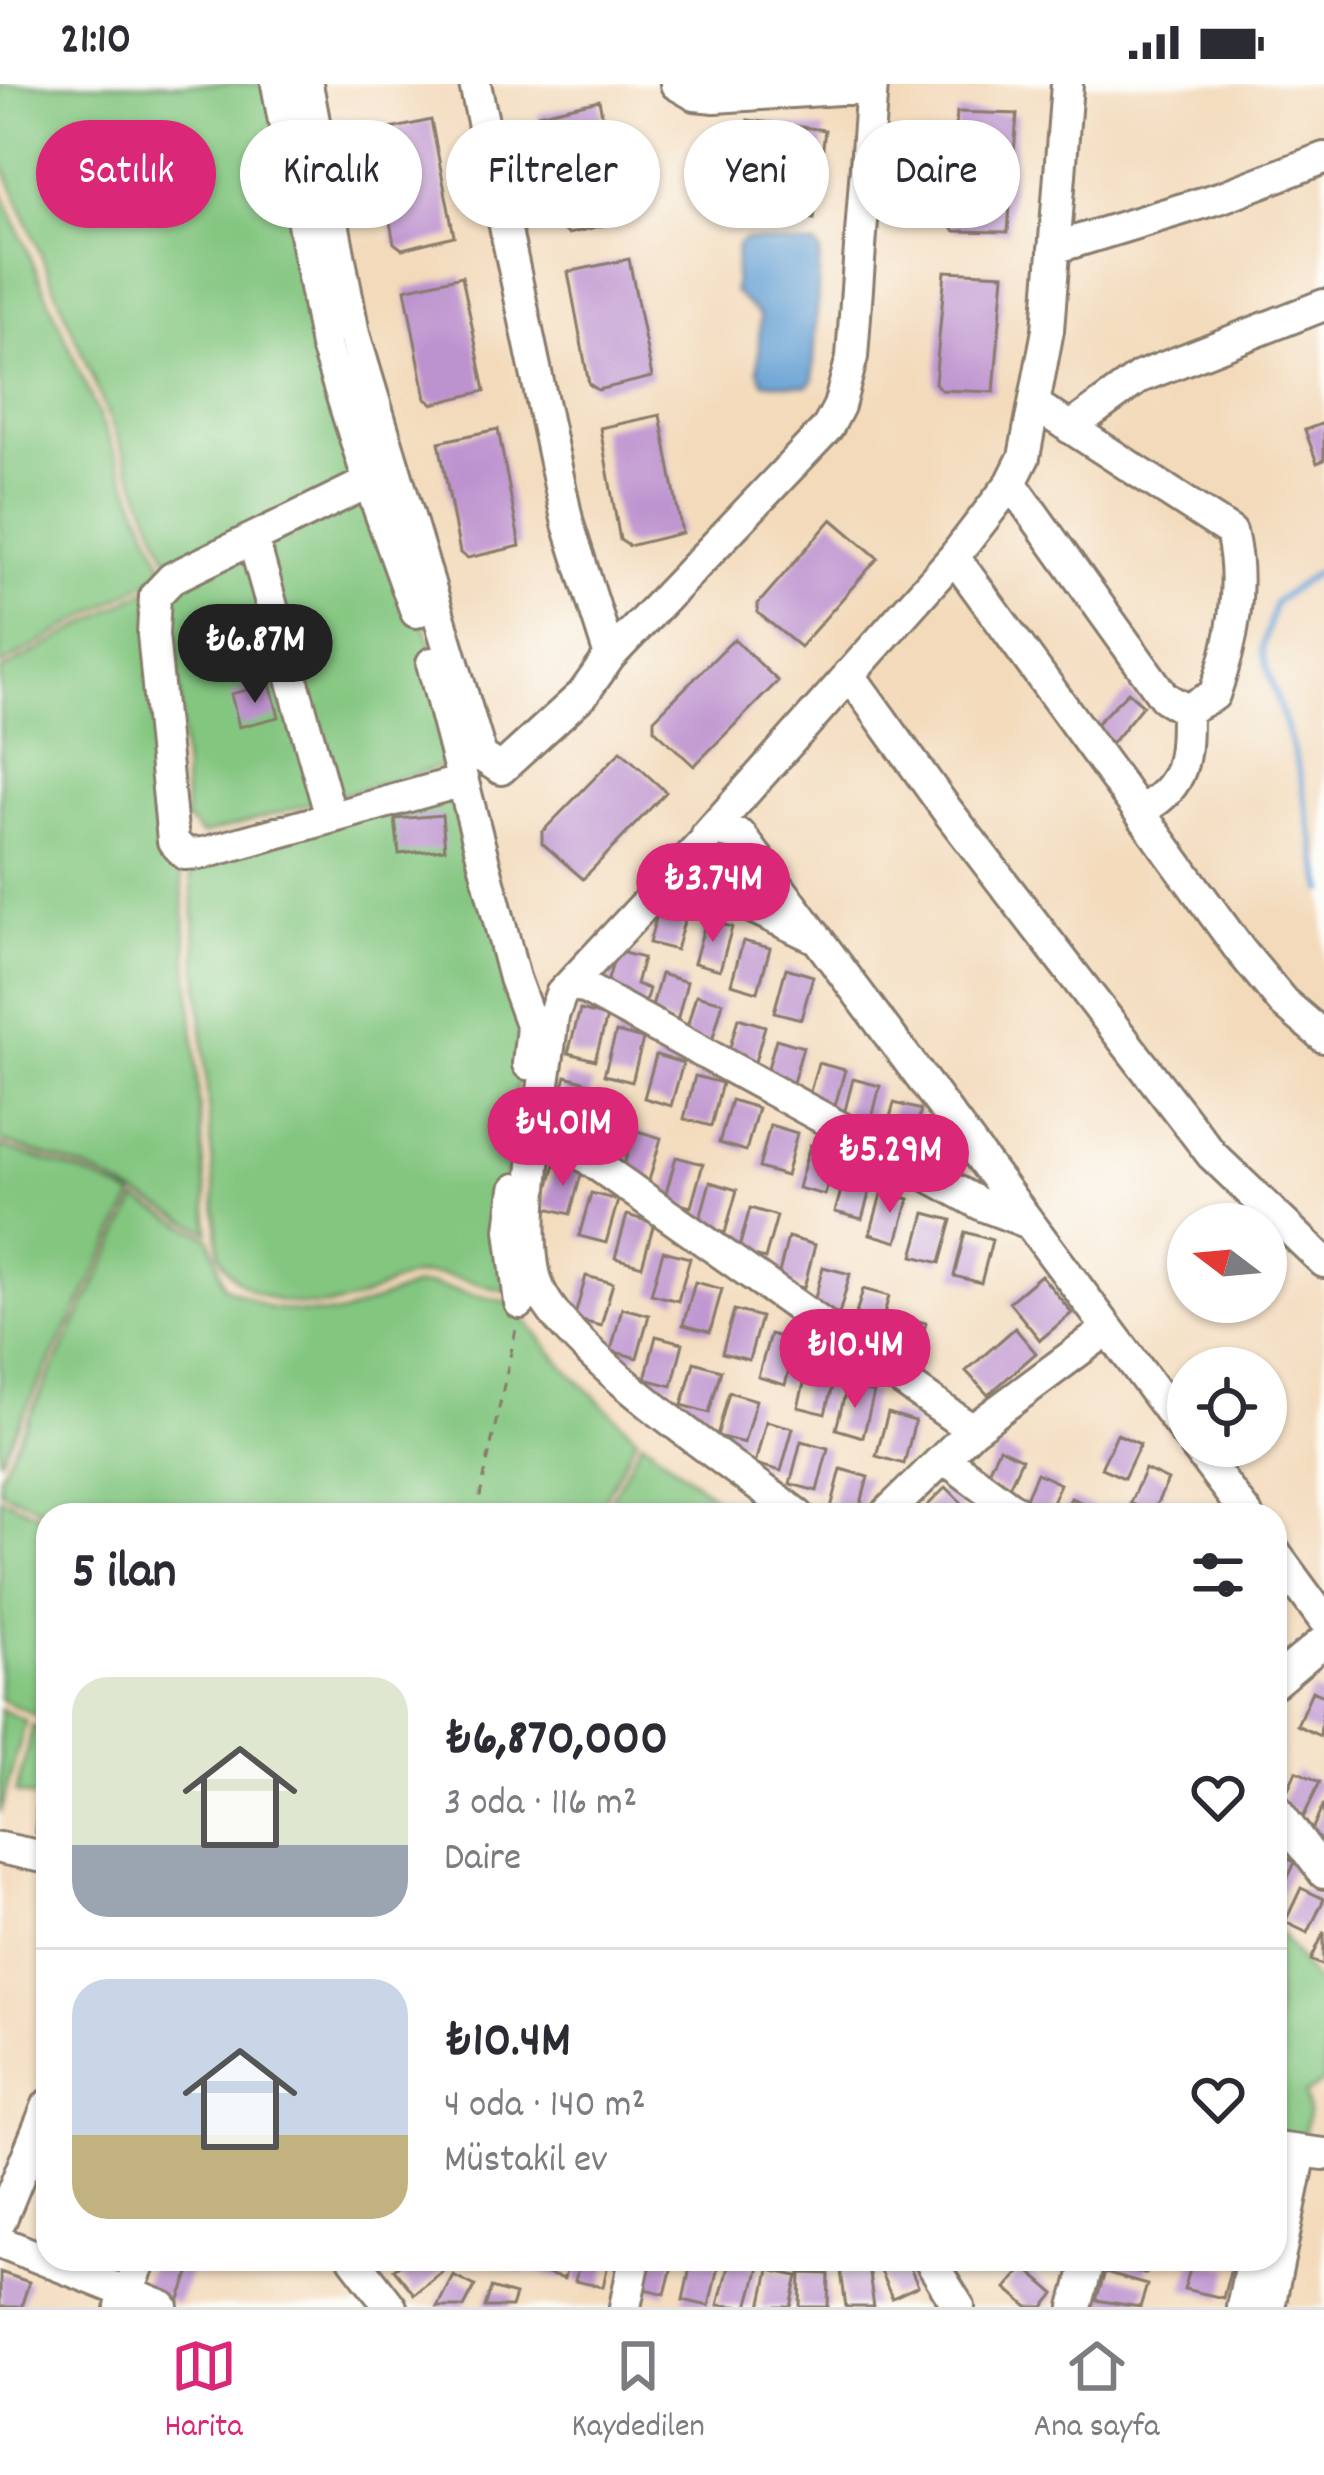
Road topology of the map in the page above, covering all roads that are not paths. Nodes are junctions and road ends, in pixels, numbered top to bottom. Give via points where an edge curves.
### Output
1 (277, 84) edge
2 (307, 84) edge
3 (475, 84) edge
4 (676, 84) edge
5 (1067, 84) edge
6 (871, 86) edge
7 (1324, 158) edge
8 (1054, 248) junction
9 (1324, 305) edge
10 (1037, 406) junction
11 (1070, 428) junction
12 (369, 482) junction
13 (1011, 483) junction
14 (254, 538) junction
15 (954, 557) junction
16 (610, 656) junction
17 (849, 674) junction
18 (1186, 710) junction
19 (463, 782) junction
20 (1142, 809) junction
21 (330, 814) junction
22 (707, 835) junction
23 (673, 869) junction
24 (818, 939) junction
25 (574, 982) junction
26 (1324, 1036) edge
27 (542, 1126) junction
28 (1030, 1223) junction
29 (1324, 1262) edge
30 (520, 1304) road end
31 (1108, 1329) junction
32 (1167, 1408) edge
33 (972, 1430) junction
34 (944, 1458) junction
35 (1212, 1467) edge
36 (782, 1503) edge
37 (898, 1503) edge
38 (1005, 1503) edge
39 (1238, 1503) edge
40 (1287, 1569) edge
41 (1324, 1620) edge
42 (1324, 1642) edge
43 (1287, 1672) edge
44 (1287, 1824) edge
45 (0, 1848) edge
46 (36, 1856) edge
47 (1324, 1873) edge
48 (36, 2134) edge
49 (1300, 2151) edge
50 (1287, 2216) edge
51 (0, 2222) edge
52 (0, 2242) edge
53 (36, 2259) edge
54 (62, 2271) edge
55 (137, 2271) edge
56 (363, 2271) edge
57 (385, 2271) edge
58 (632, 2271) edge
59 (936, 2271) edge
60 (1086, 2271) edge
61 (1250, 2271) edge
62 (1276, 2271) edge
63 (124, 2300) edge
64 (163, 2307) edge
65 (391, 2307) edge
66 (412, 2307) edge
67 (625, 2307) edge
68 (958, 2307) edge
69 (1076, 2307) edge
70 (1242, 2307) edge
71 (1269, 2307) edge

1 - 12 street via 326,346
2 - 16 street via 354,334 481,756 494,767 512,764
3 - 16 street via 568,524
4 - 6 street via 715,97
5 - 8 street
6 - 16 street via 852,357 839,406 828,428
7 - 8 street
8 - 10 street
9 - 11 street via 1140,377
10 - 11 street
10 - 13 street
11 - 18 street via 1231,532 1239,564 1227,660 1214,694
12 - 14 street
12 - 19 street via 424,632
13 - 15 street
13 - 18 street via 1164,697
14 - 21 street
14 - 21 street via 172,578 155,596 173,842 184,854 203,853
15 - 17 street
15 - 20 street
17 - 22 street
17 - 29 street via 1212,1155
18 - 20 street via 1184,769 1166,797
19 - 21 street
19 - 30 street via 532,1028 511,1230
20 - 26 street via 1240,950
22 - 23 street
22 - 24 street via 724,829 741,836
23 - 24 street
23 - 25 street
24 - 28 street
25 - 27 street via 553,1016
25 - 28 street via 984,1206
27 - 33 street
27 - 36 street via 532,1248 549,1306 616,1376
28 - 31 street
31 - 32 street
31 - 33 street
33 - 34 street
34 - 37 street
34 - 38 street
35 - 39 street
40 - 41 street
42 - 43 street
44 - 47 street
45 - 46 street
48 - 51 street
49 - 50 street
52 - 53 street
54 - 63 street
55 - 63 street
56 - 65 street
57 - 66 street
58 - 67 street
59 - 68 street
60 - 69 street
61 - 70 street
62 - 71 street
63 - 64 street

